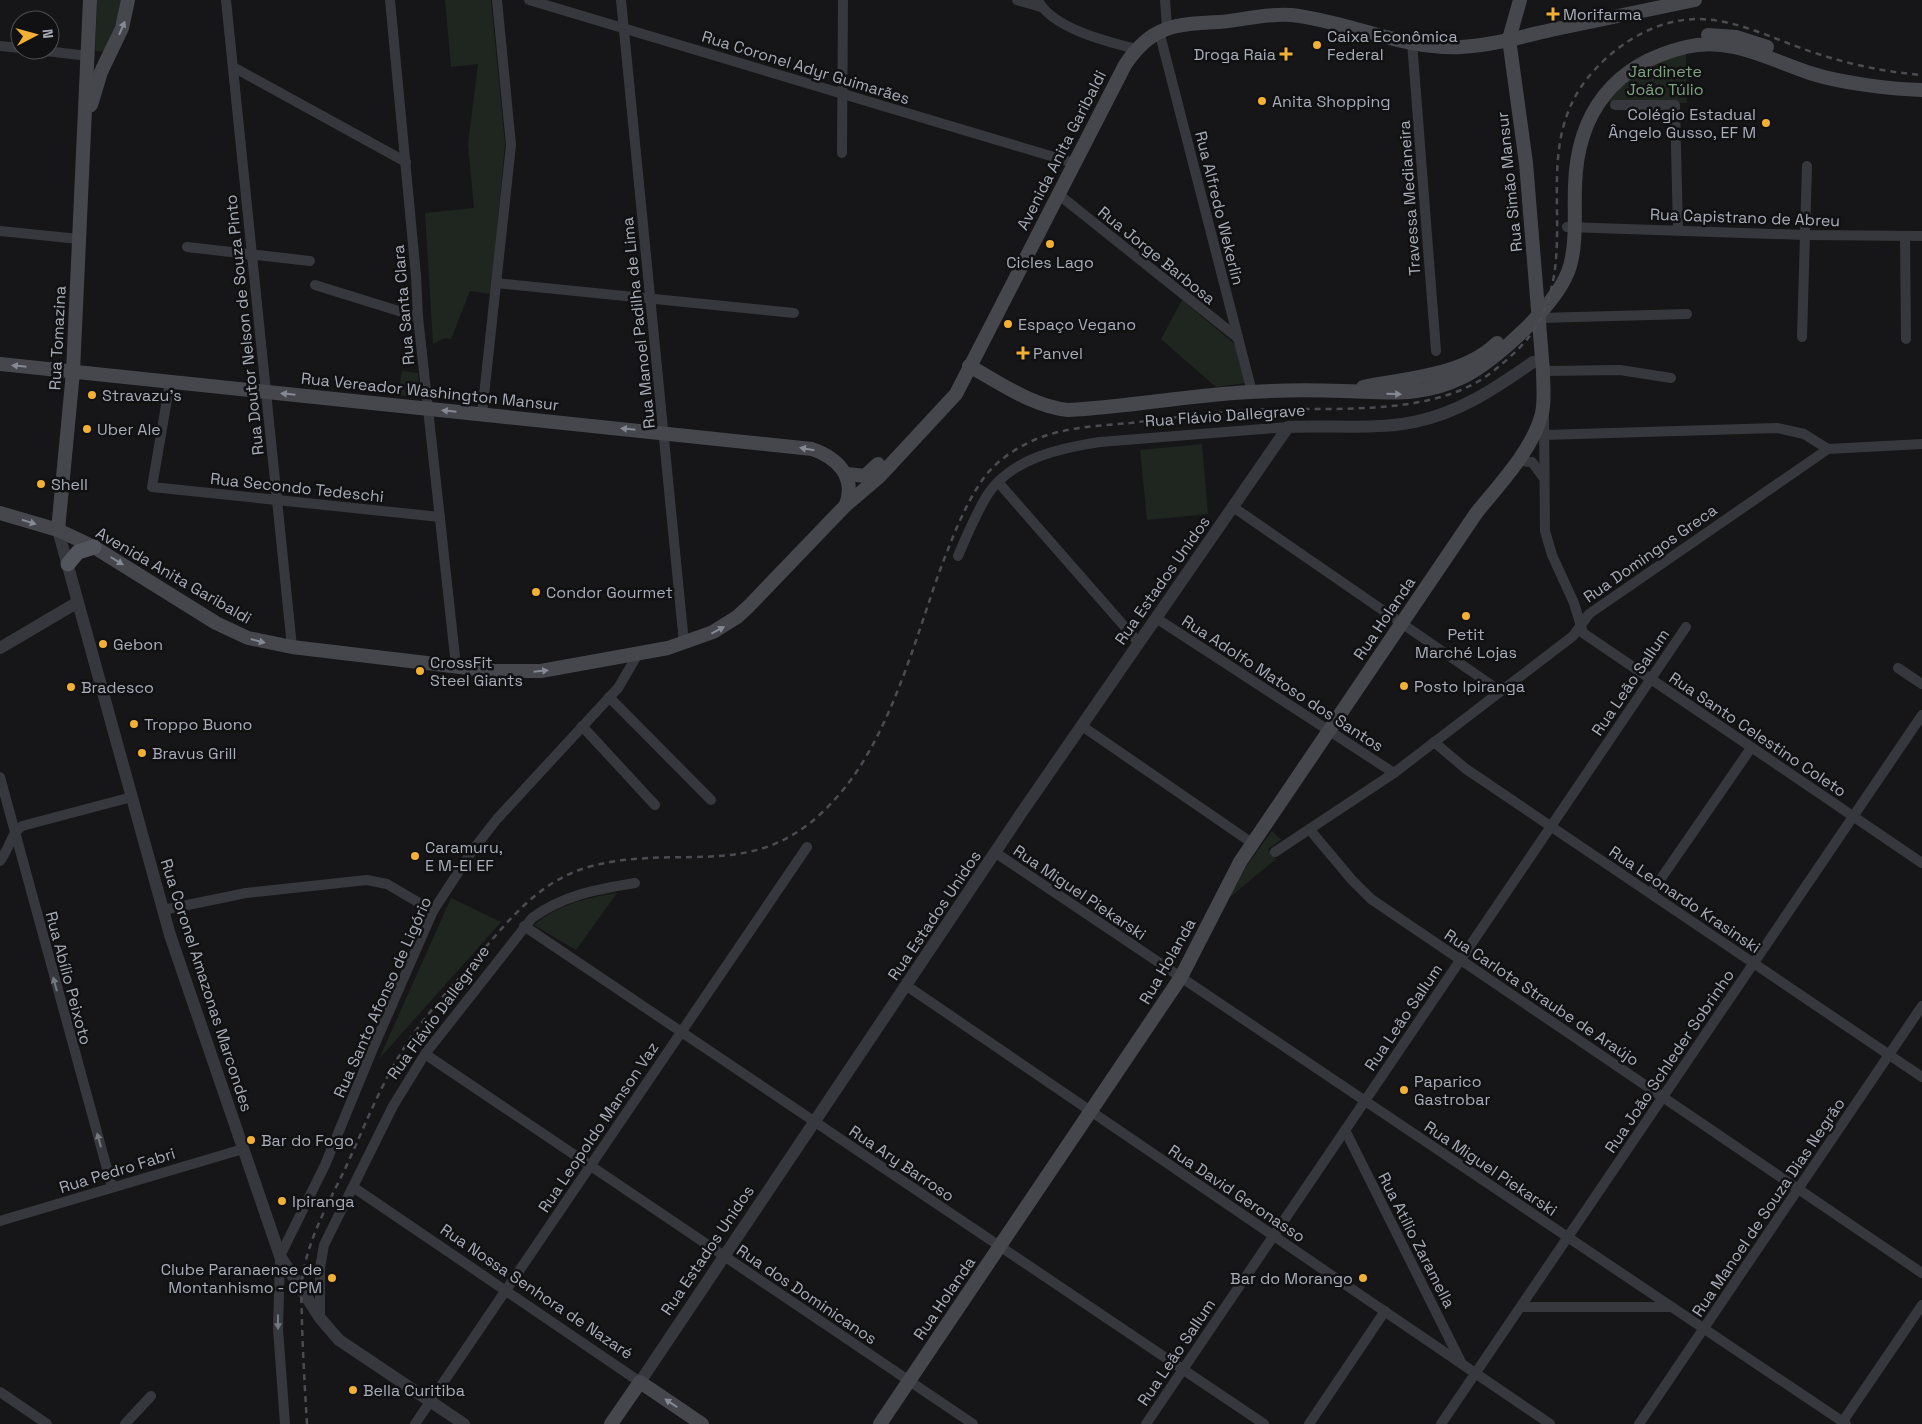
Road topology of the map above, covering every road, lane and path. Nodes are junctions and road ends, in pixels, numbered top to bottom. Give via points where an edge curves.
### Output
1 (90, 0) edge
2 (128, 0) edge
3 (226, 0) edge
4 (390, 0) edge
5 (497, 0) edge
6 (529, 0) edge
7 (621, 0) edge
8 (843, 0) edge
9 (1017, 0) edge
10 (1165, 0) edge
11 (1520, 0) edge
12 (1695, 0) edge
13 (1039, 4) edge
14 (625, 29) junction
15 (1163, 29) junction
16 (1509, 40) junction
17 (1412, 42) junction
18 (1136, 49) junction
19 (60, 53) edge
20 (109, 53) junction
21 (88, 56) junction
22 (233, 67) junction
23 (1922, 90) edge
24 (843, 93) junction
25 (1615, 105) dead end
26 (84, 147) junction
27 (842, 153) dead end
28 (406, 162) junction
29 (1074, 163) junction
30 (1807, 166) dead end
31 (1058, 194) junction
32 (1570, 227) junction
33 (1678, 230) junction
34 (0, 231) edge
35 (1805, 235) junction
36 (1905, 236) junction
37 (1922, 236) edge
38 (79, 240) junction
39 (187, 247) dead end
40 (252, 254) junction
41 (310, 261) dead end
42 (496, 283) junction
43 (315, 285) dead end
44 (651, 298) junction
45 (794, 313) dead end
46 (1538, 314) junction
47 (1686, 314) dead end
48 (418, 317) junction
49 (1518, 335) junction
50 (1802, 337) dead end
51 (1238, 338) junction
52 (1536, 340) junction
53 (1906, 340) dead end
54 (1436, 351) dead end
55 (0, 364) edge
56 (969, 366) junction
57 (1538, 367) junction
58 (73, 372) junction
59 (1671, 378) dead end
60 (170, 382) junction
61 (1345, 391) junction
62 (266, 392) junction
63 (1252, 392) junction
64 (1539, 404) junction
65 (428, 409) junction
66 (482, 414) junction
67 (1288, 427) junction
68 (664, 433) junction
69 (1544, 435) junction
70 (1922, 444) edge
71 (1828, 449) junction
72 (1517, 461) junction
73 (847, 474) junction
74 (1544, 481) junction
75 (998, 482) junction
76 (277, 500) junction
77 (846, 505) junction
78 (1233, 507) junction
79 (1477, 512) junction
80 (0, 513) edge
81 (440, 517) junction
82 (58, 530) junction
83 (94, 547) junction
84 (958, 556) dead end
85 (68, 564) junction
86 (78, 602) junction
87 (1156, 618) junction
88 (1402, 623) junction
89 (1580, 627) junction
90 (1686, 627) dead end
91 (684, 644) junction
92 (1139, 644) junction
93 (292, 647) junction
94 (0, 648) edge
95 (638, 654) junction
96 (456, 666) junction
97 (1898, 668) dead end
98 (1650, 680) junction
99 (1922, 684) edge
100 (1500, 691) junction
101 (609, 697) junction
102 (1922, 715) edge
103 (582, 726) junction
104 (1082, 726) junction
105 (1328, 731) junction
106 (1434, 742) junction
107 (1751, 748) junction
108 (1394, 773) junction
109 (0, 777) edge
110 (132, 797) junction
111 (711, 800) dead end
112 (654, 805) dead end
113 (1853, 817) junction
114 (1551, 826) junction
115 (1310, 830) junction
116 (14, 834) junction
117 (1252, 843) junction
118 (807, 847) dead end
119 (1276, 852) dead end
120 (996, 853) junction
121 (0, 860) edge
122 (1922, 863) edge
123 (635, 883) dead end
124 (1650, 893) junction
125 (163, 910) junction
126 (433, 911) junction
127 (524, 926) junction
128 (1460, 959) junction
129 (1754, 963) junction
130 (1181, 977) junction
131 (907, 986) junction
132 (1922, 1006) edge
133 (681, 1032) junction
134 (425, 1054) junction
135 (1889, 1055) junction
136 (1922, 1077) edge
137 (1663, 1097) junction
138 (1364, 1101) junction
139 (1091, 1111) junction
140 (815, 1122) junction
141 (1345, 1130) junction
142 (243, 1148) junction
143 (590, 1166) junction
144 (353, 1187) junction
145 (112, 1188) junction
146 (1798, 1189) junction
147 (0, 1220) edge
148 (1273, 1236) junction
149 (1568, 1237) junction
150 (1000, 1246) junction
151 (280, 1256) junction
152 (724, 1256) junction
153 (1922, 1273) edge
154 (505, 1291) junction
155 (1922, 1304) edge
156 (1520, 1306) junction
157 (1672, 1307) junction
158 (1384, 1311) junction
159 (320, 1318) junction
160 (1704, 1329) junction
161 (1462, 1364) junction
162 (1183, 1369) junction
163 (1475, 1373) junction
164 (909, 1381) junction
165 (640, 1382) junction
166 (0, 1392) edge
167 (151, 1396) dead end
168 (430, 1401) junction
169 (1843, 1423) edge
170 (47, 1424) edge
171 (125, 1424) edge
172 (285, 1424) edge
173 (415, 1424) edge
174 (464, 1424) edge
175 (611, 1424) edge
176 (702, 1424) edge
177 (880, 1424) edge
178 (973, 1424) edge
179 (1146, 1424) edge
180 (1264, 1424) edge
181 (1310, 1424) edge
182 (1441, 1424) edge
183 (1550, 1424) edge
184 (1639, 1424) edge

1 - 21 main road, Rua Tomazina
20 -> 2 main road, Rua Tomazina via 122,28
3 - 22 street, Rua Doutor Nelson de Souza Pinto
4 - 28 street, Rua Santa Clara
5 - 42 street via 510,145
6 - 14 street, Rua Coronel Adyr Guimarães
7 - 14 street, Rua Manoel Padilha de Lima
8 - 24 street
9 - 13 street
10 - 15 street, Rua Alfredo Wekerlin
11 - 16 main road
12 - 16 main road
13 - 18 street via 1080,31
14 - 24 street, Rua Coronel Adyr Guimarães
14 - 44 street, Rua Manoel Padilha de Lima
15 - 17 main road via 1183,24 1284,15
15 - 18 main road, Avenida Anita Garibaldi
15 - 51 street, Rua Alfredo Wekerlin
16 - 17 main road via 1461,47
16 - 46 main road, Rua Simão Mansur via 1526,163
17 - 54 street, Travessa Medianeira
18 - 29 main road, Avenida Anita Garibaldi
19 - 21 street
20 - 21 main road
20 - 26 main road, Rua Tomazina via 90,107
21 - 26 main road, Rua Tomazina
22 - 28 street
22 - 40 street, Rua Doutor Nelson de Souza Pinto
23 - 32 main road, Rua Flávio Dallegrave via 1816,75 1748,50 1720,45 1689,46 1643,62 1605,93 1589,118 1576,162
24 - 27 street
24 - 29 street, Rua Coronel Adyr Guimarães
25 - 33 street via 1675,105
26 - 38 main road, Rua Tomazina
28 - 48 street, Rua Santa Clara
29 - 31 main road, Avenida Anita Garibaldi
30 - 35 street
31 - 51 street, Rua Jorge Barbosa
31 - 56 main road, Avenida Anita Garibaldi
32 - 33 street, Rua Capistrano de Abreu
32 - 46 main road, Rua Flávio Dallegrave via 1561,276
33 - 35 street, Rua Capistrano de Abreu
34 - 38 street
35 - 36 street, Rua Capistrano de Abreu
35 - 50 street
36 - 37 street, Rua Capistrano de Abreu
36 - 53 street
38 - 58 main road, Rua Tomazina
39 - 40 street
40 - 41 street
40 - 62 street, Rua Doutor Nelson de Souza Pinto
42 - 44 street
42 - 66 street
43 - 48 street
44 - 45 street
44 - 68 street, Rua Manoel Padilha de Lima
46 - 47 street
46 - 49 main road, Rua Flávio Dallegrave
46 - 52 main road, Rua Simão Mansur
46 - 57 main road, Rua Simão Mansur
46 - 61 main road, Rua Flávio Dallegrave via 1474,360 1455,368
48 - 65 street, Rua Santa Clara
49 - 52 main road via 1529,332
61 -> 49 main road, Rua Flávio Dallegrave via 1404,394 1446,384 1500,354
51 - 63 street, Rua Alfredo Wekerlin
52 - 57 main road, Rua Simão Mansur
58 -> 55 main road, Rua Vereador Washington Mansur
56 - 63 main road, Rua Flávio Dallegrave via 1035,401 1068,410 1195,395
56 - 73 main road, Avenida Anita Garibaldi via 869,473 860,478
56 - 77 main road, Avenida Anita Garibaldi via 956,394 879,477
57 - 59 street via 1620,370
57 - 64 main road, Rua Simão Mansur
57 - 67 street, Rua Flávio Dallegrave via 1481,397 1414,422
58 - 60 main road, Rua Vereador Washington Mansur
58 - 82 main road, Rua Tomazina
60 - 62 main road, Rua Vereador Washington Mansur
60 - 76 street, Rua Secondo Tedeschi via 152,487
61 - 63 main road, Rua Flávio Dallegrave
65 -> 62 main road, Rua Vereador Washington Mansur
62 - 76 street, Rua Doutor Nelson de Souza Pinto
64 - 69 street, Rua Simão Mansur
64 - 72 main road, Rua Holanda via 1534,433
64 - 79 main road, Rua Holanda
66 -> 65 main road, Rua Vereador Washington Mansur
65 - 81 street, Rua Santa Clara
68 -> 66 main road, Rua Vereador Washington Mansur
67 - 75 street, Rua Flávio Dallegrave via 1078,446 1029,461
67 - 78 street, Rua Estados Unidos
73 -> 68 main road, Rua Vereador Washington Mansur via 829,457 812,449
68 - 91 street, Rua Manoel Padilha de Lima
69 - 71 street via 1777,428 1804,434
69 - 74 street, Rua Simão Mansur
70 - 71 street
71 - 89 street, Rua Domingos Greca via 1589,614
72 - 74 street via 1532,462
72 - 79 main road, Rua Holanda
73 - 77 main road via 850,490
74 - 89 street, Rua Simão Mansur via 1544,521 1548,543 1574,603
75 - 84 street, Rua Flávio Dallegrave via 980,508
75 - 92 street
76 - 81 street, Rua Secondo Tedeschi
76 - 93 street, Rua Doutor Nelson de Souza Pinto
91 -> 77 main road, Avenida Anita Garibaldi via 737,617
78 - 87 street, Rua Estados Unidos
78 - 88 street
79 - 88 main road, Rua Holanda
80 -> 82 main road, Avenida Anita Garibaldi
81 - 96 street, Rua Santa Clara
82 - 83 main road, Avenida Anita Garibaldi
82 - 85 street, Rua Coronel Amazonas Marcondes
83 - 85 main road via 78,552
83 -> 93 main road, Avenida Anita Garibaldi via 229,630 261,643
85 - 86 street, Rua Coronel Amazonas Marcondes
86 - 94 street
86 - 110 street, Rua Coronel Amazonas Marcondes
87 - 92 street, Rua Estados Unidos
87 - 105 street, Rua Adolfo Matoso dos Santos
88 - 100 street
88 - 105 main road, Rua Holanda
89 - 98 street, Rua Santo Celestino Coleto via 1589,638
89 - 100 street, Rua Domingos Greca via 1573,636
90 - 98 street, Rua Leão Sallum
91 - 95 main road, Avenida Anita Garibaldi
92 - 104 street, Rua Estados Unidos
93 - 96 main road, Avenida Anita Garibaldi
96 -> 95 main road, Avenida Anita Garibaldi via 506,672 541,671
95 - 101 street, Rua Santo Afonso de Ligório via 624,681
97 - 99 street
98 - 107 street, Rua Santo Celestino Coleto
98 - 114 street, Rua Leão Sallum
100 - 106 street, Rua Domingos Greca
101 - 103 street, Rua Santo Afonso de Ligório
101 - 111 street
102 - 113 street, Rua João Schleder Sobrinho
103 - 112 street
103 - 126 street, Rua Santo Afonso de Ligório via 497,819
104 - 117 street
104 - 120 street, Rua Estados Unidos
105 - 108 street, Rua Adolfo Matoso dos Santos
105 - 117 main road, Rua Holanda
106 - 108 street, Rua Domingos Greca
106 - 114 street, Rua Leonardo Krasinski via 1466,769
107 - 113 street, Rua Santo Celestino Coleto
107 - 124 street
108 - 115 street, Rua Domingos Greca
109 - 116 street, Rua Abílio Peixoto
110 - 116 street via 22,826
110 - 125 street, Rua Coronel Amazonas Marcondes
113 - 122 street, Rua Santo Celestino Coleto
113 - 129 street, Rua João Schleder Sobrinho
114 - 124 street, Rua Leonardo Krasinski
114 - 128 street, Rua Leão Sallum
115 - 119 street, Rua Domingos Greca
115 - 128 street, Rua Carlota Straube de Araújo via 1360,890
116 - 121 street
145 -> 116 street, Rua Abílio Peixoto
117 - 130 main road, Rua Holanda via 1231,876
118 - 133 street, Rua Leopoldo Manson Vaz
120 - 130 street, Rua Miguel Piekarski
120 - 131 street, Rua Estados Unidos
123 - 127 street, Rua Flávio Dallegrave via 576,895 544,909
124 - 129 street, Rua Leonardo Krasinski
125 - 126 street via 246,893 367,880 387,884
125 - 142 street, Rua Coronel Amazonas Marcondes
126 - 151 street, Rua Santo Afonso de Ligório via 326,1165
127 - 133 street, Rua Ary Barroso
127 - 134 street, Rua Flávio Dallegrave
128 - 137 street, Rua Carlota Straube de Araújo
128 - 138 street, Rua Leão Sallum
129 - 135 street, Rua Leonardo Krasinski
129 - 137 street, Rua João Schleder Sobrinho
130 - 138 street, Rua Miguel Piekarski
130 - 139 main road, Rua Holanda
131 - 139 street, Rua David Geronasso
131 - 140 street, Rua Estados Unidos
132 - 135 street, Rua Manoel de Souza Dias Negrão
133 - 140 street, Rua Ary Barroso
133 - 143 street, Rua Leopoldo Manson Vaz
134 - 143 street, Rua dos Dominicanos
134 - 144 street, Rua Flávio Dallegrave via 393,1106
135 - 136 street, Rua Leonardo Krasinski
135 - 146 street, Rua Manoel de Souza Dias Negrão
137 - 146 street, Rua Carlota Straube de Araújo
137 - 149 street, Rua João Schleder Sobrinho
138 - 141 street, Rua Leão Sallum
138 - 149 street, Rua Miguel Piekarski
139 - 148 street, Rua David Geronasso
139 - 150 main road, Rua Holanda
140 - 150 street, Rua Ary Barroso
140 - 152 street, Rua Estados Unidos
141 - 148 street, Rua Leão Sallum
141 - 161 street, Rua Atílio Zaramella
142 - 145 street, Rua Pedro Fabri
142 - 151 street, Rua Coronel Amazonas Marcondes
143 - 152 street, Rua dos Dominicanos
143 - 154 street, Rua Leopoldo Manson Vaz
144 - 154 street, Rua Nossa Senhora de Nazaré
144 - 159 street, Rua Flávio Dallegrave via 324,1245 320,1268
145 - 147 street, Rua Pedro Fabri
146 - 153 street, Rua Carlota Straube de Araújo
146 - 160 street, Rua Manoel de Souza Dias Negrão
148 - 158 street, Rua David Geronasso
148 - 162 street, Rua Leão Sallum
149 - 156 street, Rua João Schleder Sobrinho
149 - 157 street, Rua Miguel Piekarski
150 - 162 street, Rua Ary Barroso
150 - 164 main road, Rua Holanda
151 - 159 street
151 -> 172 street, Rua Coronel Amazonas Marcondes via 278,1330
152 - 164 street, Rua dos Dominicanos
152 - 165 street, Rua Estados Unidos
154 - 165 street, Rua Nossa Senhora de Nazaré
154 - 168 street, Rua Leopoldo Manson Vaz
155 - 169 street
156 - 157 street
156 - 163 street, Rua João Schleder Sobrinho
157 - 160 street, Rua Miguel Piekarski
158 - 161 street, Rua David Geronasso
158 - 181 street
159 - 168 street via 339,1340
160 - 169 street, Rua Miguel Piekarski
160 - 184 street, Rua Manoel de Souza Dias Negrão
161 - 163 street, Rua David Geronasso
162 - 179 street, Rua Leão Sallum
162 - 180 street, Rua Ary Barroso
163 - 182 street, Rua João Schleder Sobrinho
163 - 183 street, Rua David Geronasso
164 - 177 main road, Rua Holanda
164 - 178 street, Rua dos Dominicanos
165 - 175 main road, Rua Estados Unidos
176 -> 165 main road, Rua Nossa Senhora de Nazaré
166 - 170 street
167 - 171 street
168 - 173 street, Rua Leopoldo Manson Vaz
168 - 174 street

